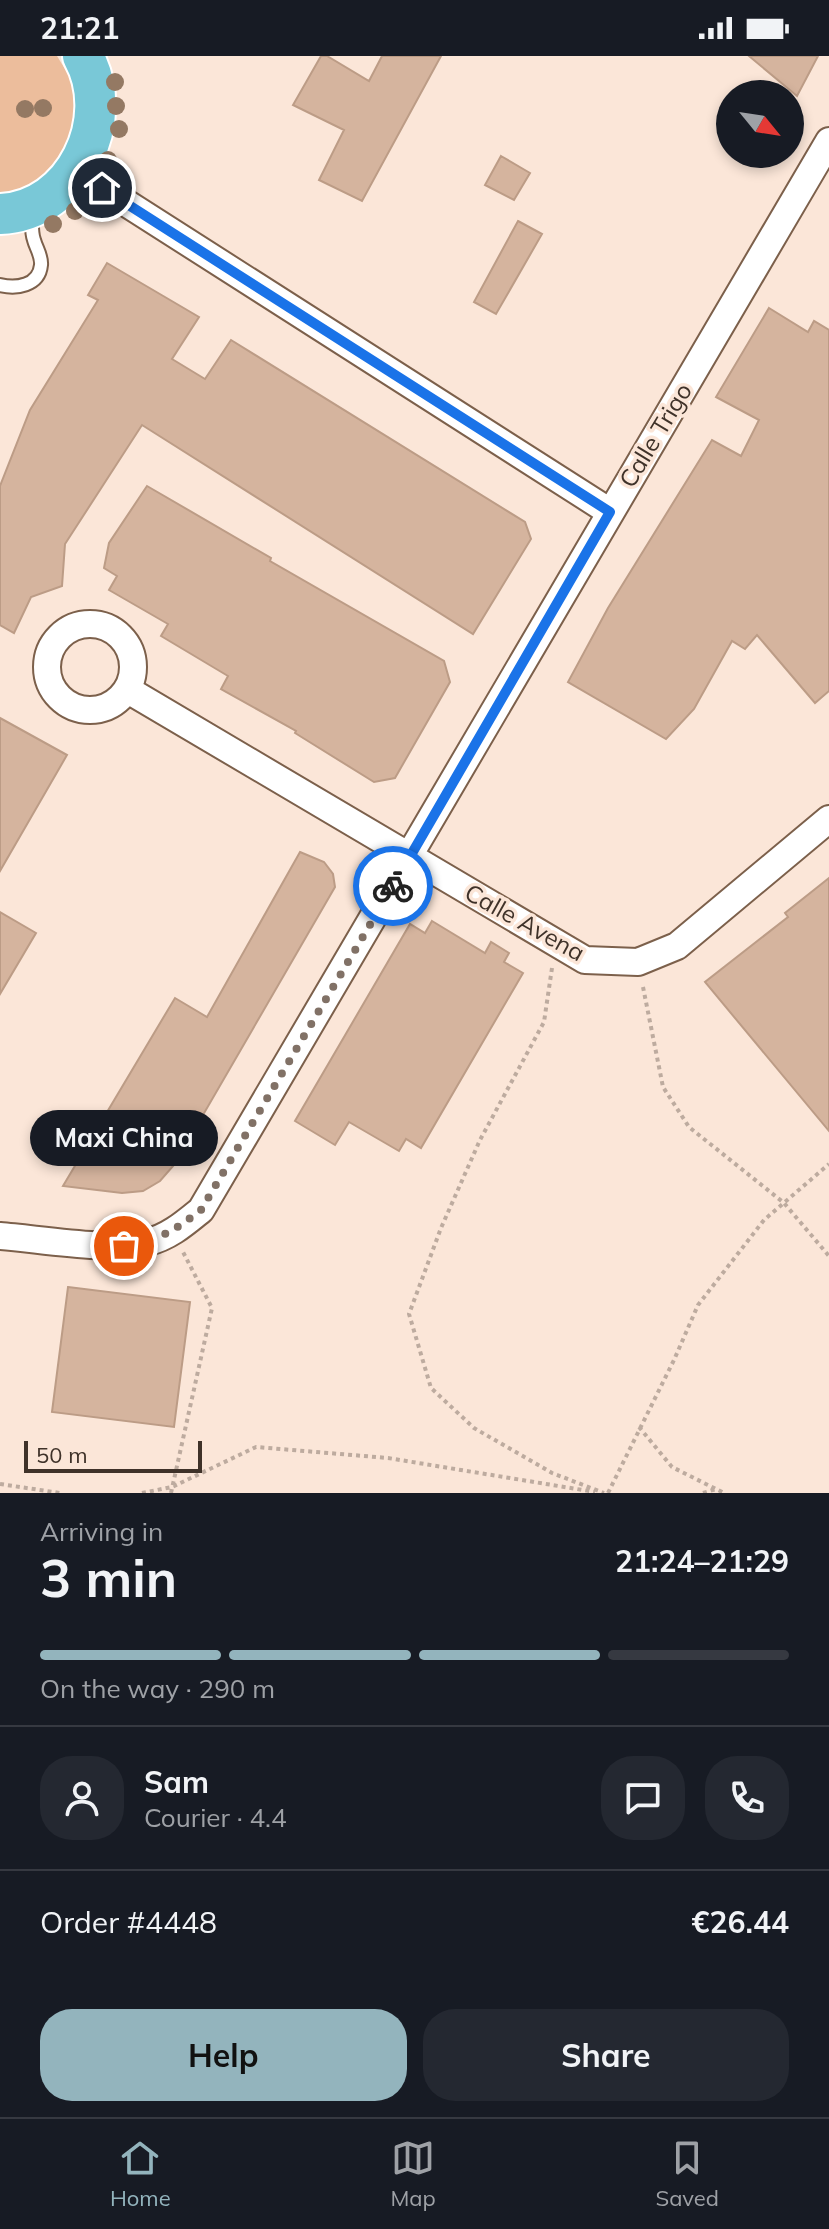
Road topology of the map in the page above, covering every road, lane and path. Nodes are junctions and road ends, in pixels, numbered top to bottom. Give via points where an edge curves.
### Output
1 (85, 57) edge
2 (829, 141) edge
3 (76, 171) junction
4 (16, 210) edge
5 (0, 285) edge
6 (610, 512) junction
7 (128, 690) dead end
8 (829, 819) edge
9 (410, 858) junction
10 (555, 942) junction
11 (638, 962) junction
12 (829, 1164) edge
13 (784, 1203) junction
14 (173, 1232) junction
15 (0, 1236) edge
16 (829, 1256) edge
17 (639, 1427) junction
18 (0, 1484) edge
19 (716, 1489) junction
20 (172, 1490) edge
21 (60, 1493) edge
22 (142, 1493) edge
23 (604, 1493) edge
24 (703, 1493) edge
25 (724, 1493) edge

1 - 3 main road via 95,87 96,116 90,145
2 - 6 street, Calle Trigo
3 - 4 main road via 56,192
3 - 6 street
4 - 5 lane via 33,237 41,264 28,285
6 - 9 street, Calle Trigo
7 - 9 street, Calle Avena
8 - 11 street, Calle Avena via 677,946
9 - 10 street, Calle Avena
9 - 14 street, Calle Trigo via 201,1210
10 - 11 street, Calle Avena via 585,960
10 - 23 path via 544,1022 480,1140 409,1314 431,1388 474,1428 552,1473
11 - 13 path via 663,1087 689,1127
12 - 13 path
13 - 16 path
13 - 17 path via 764,1220 698,1305
14 - 15 street, Calle Trigo via 124,1246
14 - 20 path via 212,1308
17 - 19 path via 672,1467
17 - 23 path
18 - 21 path
19 - 24 path
19 - 25 path
20 - 22 path
20 - 23 path via 256,1447 388,1458

